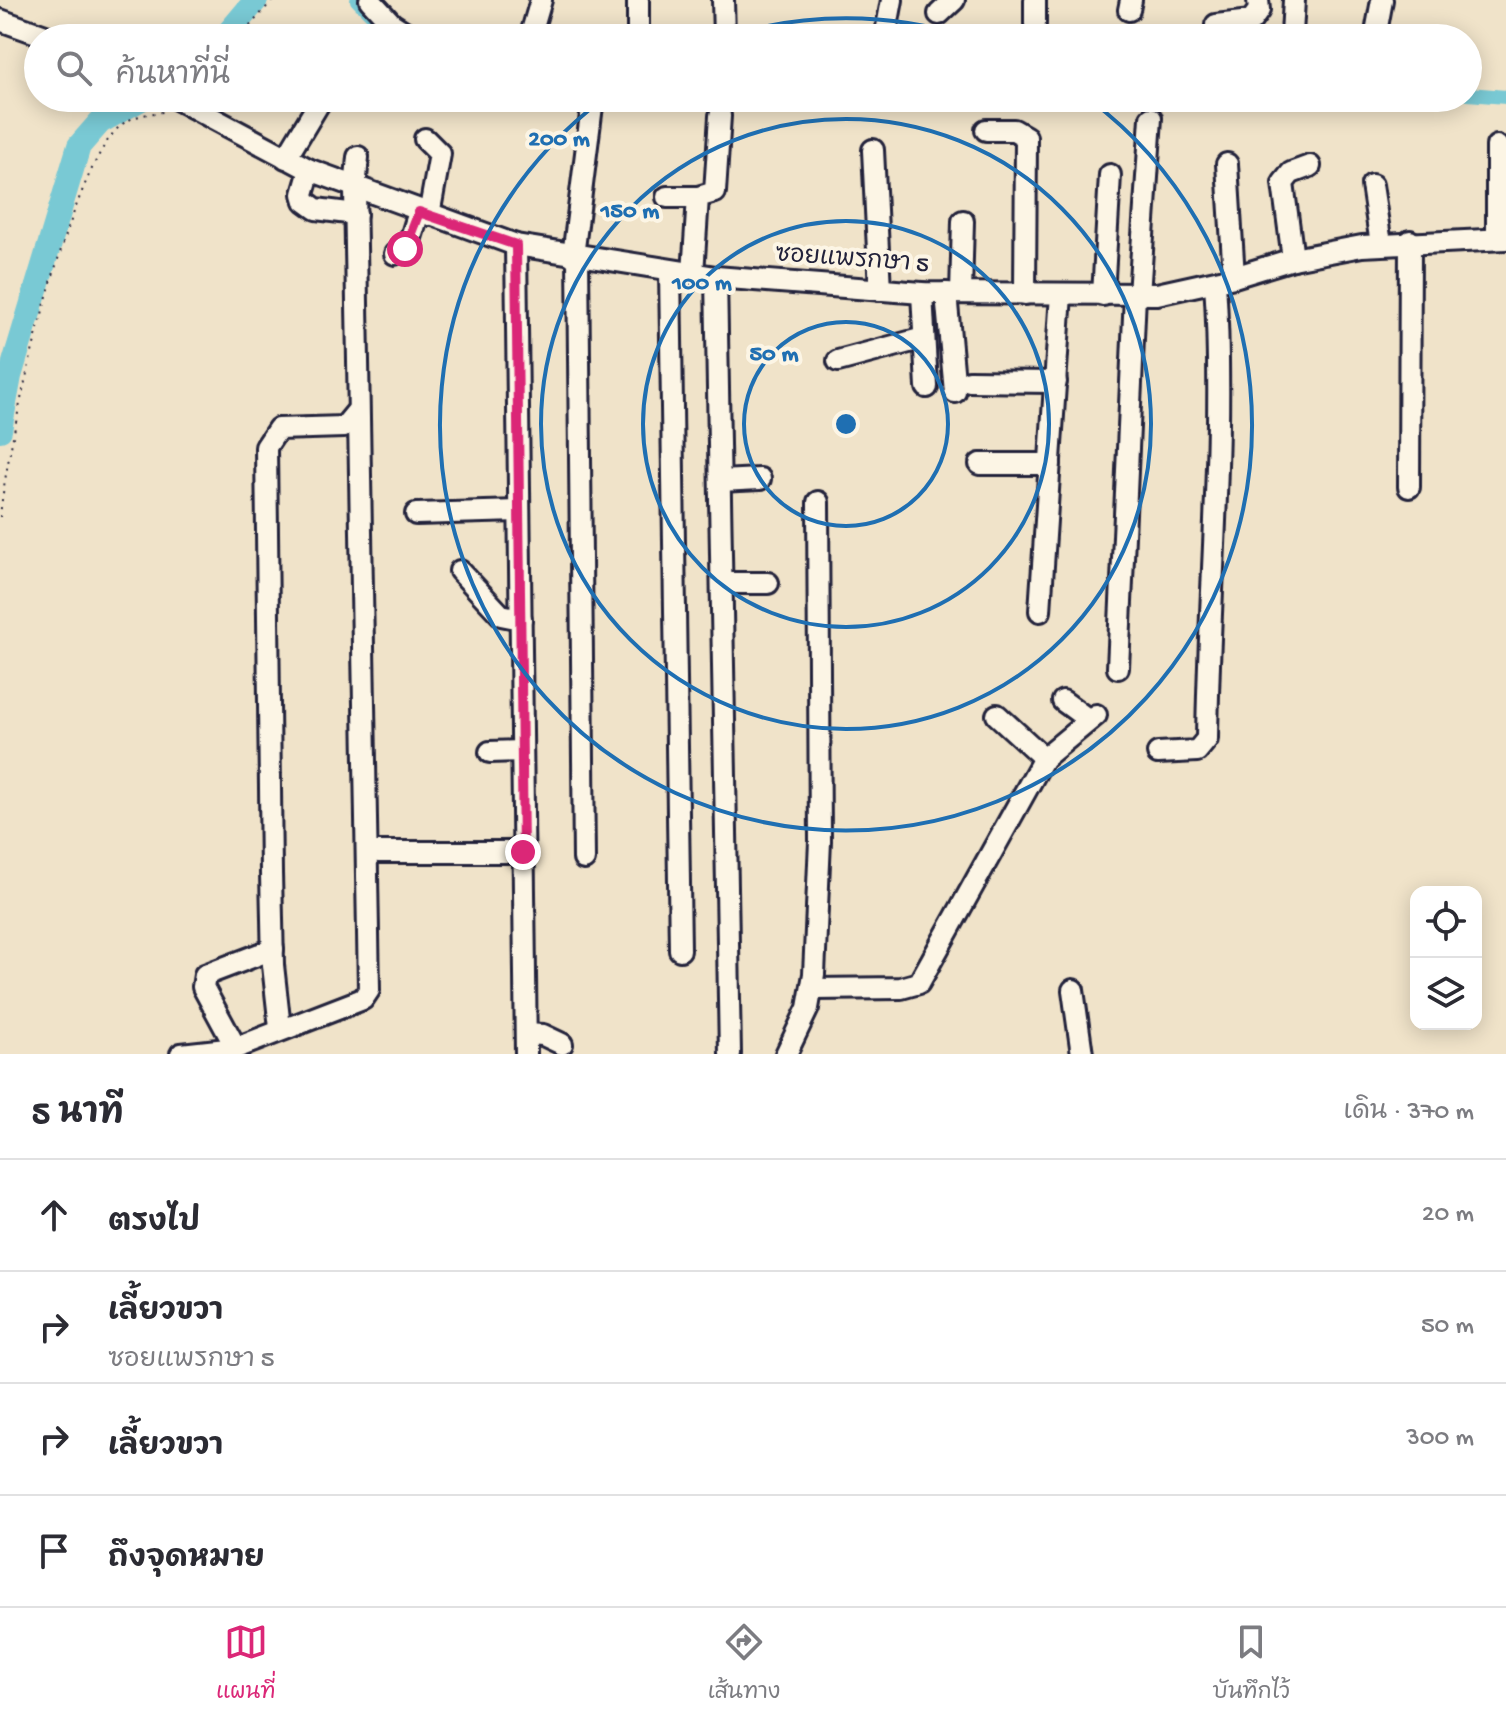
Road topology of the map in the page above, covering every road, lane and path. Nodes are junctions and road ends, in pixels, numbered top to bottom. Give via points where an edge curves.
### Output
1 (273, 0) edge
2 (370, 0) edge
3 (541, 0) edge
4 (638, 0) edge
5 (723, 0) edge
6 (892, 0) edge
7 (1035, 0) edge
8 (1258, 0) edge
9 (1294, 0) edge
10 (1382, 0) edge
11 (0, 20) edge
12 (252, 24) edge
13 (392, 24) edge
14 (534, 24) edge
15 (638, 24) edge
16 (724, 24) edge
17 (888, 24) edge
18 (1035, 24) dead end
19 (1225, 24) edge
20 (1293, 24) edge
21 (1378, 24) edge
22 (24, 28) edge
23 (162, 112) edge
24 (192, 112) edge
25 (314, 112) edge
26 (592, 112) edge
27 (720, 116) dead end
28 (1151, 118) dead end
29 (986, 130) dead end
30 (425, 139) dead end
31 (1497, 146) dead end
32 (873, 150) dead end
33 (358, 157) dead end
34 (286, 158) junction
35 (1227, 164) dead end
36 (1310, 166) dead end
37 (310, 170) junction
38 (1110, 175) dead end
39 (1372, 185) dead end
40 (355, 189) junction
41 (667, 197) dead end
42 (698, 197) junction
43 (356, 214) junction
44 (424, 214) junction
45 (963, 221) dead end
46 (1502, 239) edge
47 (1410, 241) junction
48 (1381, 244) junction
49 (516, 245) junction
50 (395, 254) dead end
51 (576, 257) junction
52 (1293, 259) junction
53 (670, 271) junction
54 (693, 274) junction
55 (716, 277) junction
56 (1224, 280) junction
57 (880, 290) junction
58 (922, 293) junction
59 (954, 293) junction
60 (1025, 294) junction
61 (1061, 294) junction
62 (1103, 295) junction
63 (1137, 295) junction
64 (924, 338) junction
65 (838, 361) dead end
66 (1056, 382) junction
67 (927, 387) dead end
68 (358, 410) junction
69 (980, 464) dead end
70 (1050, 464) junction
71 (760, 479) dead end
72 (720, 481) junction
73 (1409, 487) dead end
74 (818, 502) dead end
75 (519, 511) junction
76 (416, 514) dead end
77 (0, 517) edge
78 (460, 571) dead end
79 (722, 583) junction
80 (768, 583) dead end
81 (1040, 611) dead end
82 (521, 619) junction
83 (1118, 668) dead end
84 (1063, 701) dead end
85 (997, 715) dead end
86 (1033, 748) junction
87 (522, 751) junction
88 (490, 752) dead end
89 (1158, 753) dead end
90 (378, 852) dead end
91 (523, 852) junction
92 (584, 859) dead end
93 (273, 949) junction
94 (680, 950) dead end
95 (813, 989) junction
96 (1073, 990) dead end
97 (280, 1028) junction
98 (526, 1044) edge
99 (562, 1044) dead end
100 (236, 1048) junction
101 (181, 1054) edge
102 (730, 1054) edge
103 (786, 1054) edge
104 (1082, 1054) edge

1 - 12 path
2 - 13 street
3 - 14 street
4 - 15 street
5 - 16 street
6 - 17 street
7 - 18 street
8 - 19 street via 1259,10 1251,21
9 - 20 street
10 - 21 street
11 - 22 street
23 - 77 path via 127,120 104,145 85,180 26,383
24 - 34 street, ซอยแพรกษา 5
25 - 34 street
26 - 51 street
27 - 42 street via 715,192
28 - 63 street
29 - 60 street via 1014,130 1026,137
30 - 44 street via 440,154
31 - 46 street
32 - 57 street
33 - 40 street
34 - 37 street, ซอยแพรกษา 5
35 - 56 street
36 - 52 street via 1291,173 1283,183
37 - 40 street, ซอยแพรกษา 5
37 - 43 street via 305,201 316,209
38 - 62 street
39 - 48 street
40 - 43 street
40 - 44 street, ซอยแพรกษา 5
41 - 42 street
42 - 54 street
43 - 68 street
44 - 49 street, ซอยแพรกษา 5
44 - 50 street via 409,244
45 - 59 street
46 - 47 street, ซอยแพรกษา 5
47 - 48 street, ซอยแพรกษา 5
47 - 73 street
48 - 52 street, ซอยแพรกษา 5
49 - 51 street, ซอยแพรกษา 5
49 - 75 street
51 - 53 street, ซอยแพรกษา 5
51 - 92 street
52 - 56 street, ซอยแพรกษา 5
53 - 54 street, ซอยแพรกษา 5
53 - 94 street
54 - 55 street, ซอยแพรกษา 5
55 - 57 street, ซอยแพรกษา 5
55 - 72 street
56 - 63 street, ซอยแพรกษา 5
56 - 89 street via 1207,739 1197,751
57 - 58 street, ซอยแพรกษา 5
58 - 59 street, ซอยแพรกษา 5
58 - 64 street
59 - 60 street, ซอยแพรกษา 5
59 - 66 street via 962,386
60 - 61 street, ซอยแพรกษา 5
61 - 62 street, ซอยแพรกษา 5
61 - 66 street
62 - 63 street, ซอยแพรกษา 5
63 - 83 street
64 - 65 street
64 - 67 street
66 - 70 street
68 - 93 street via 344,427 278,429 266,447
68 - 97 street via 369,990 363,999
69 - 70 street
70 - 81 street
71 - 72 street
72 - 79 street
74 - 95 street via 820,841
75 - 76 street
75 - 82 street
78 - 82 street via 501,615
79 - 80 street
79 - 102 street
82 - 87 street
84 - 86 street via 1093,717
85 - 86 street
86 - 95 street via 919,983
87 - 88 street
87 - 91 street
90 - 91 street
91 - 98 street
93 - 97 street
93 - 100 street via 205,975 203,987
95 - 103 street
96 - 104 street
97 - 100 street
98 - 99 street via 543,1035
100 - 101 street

